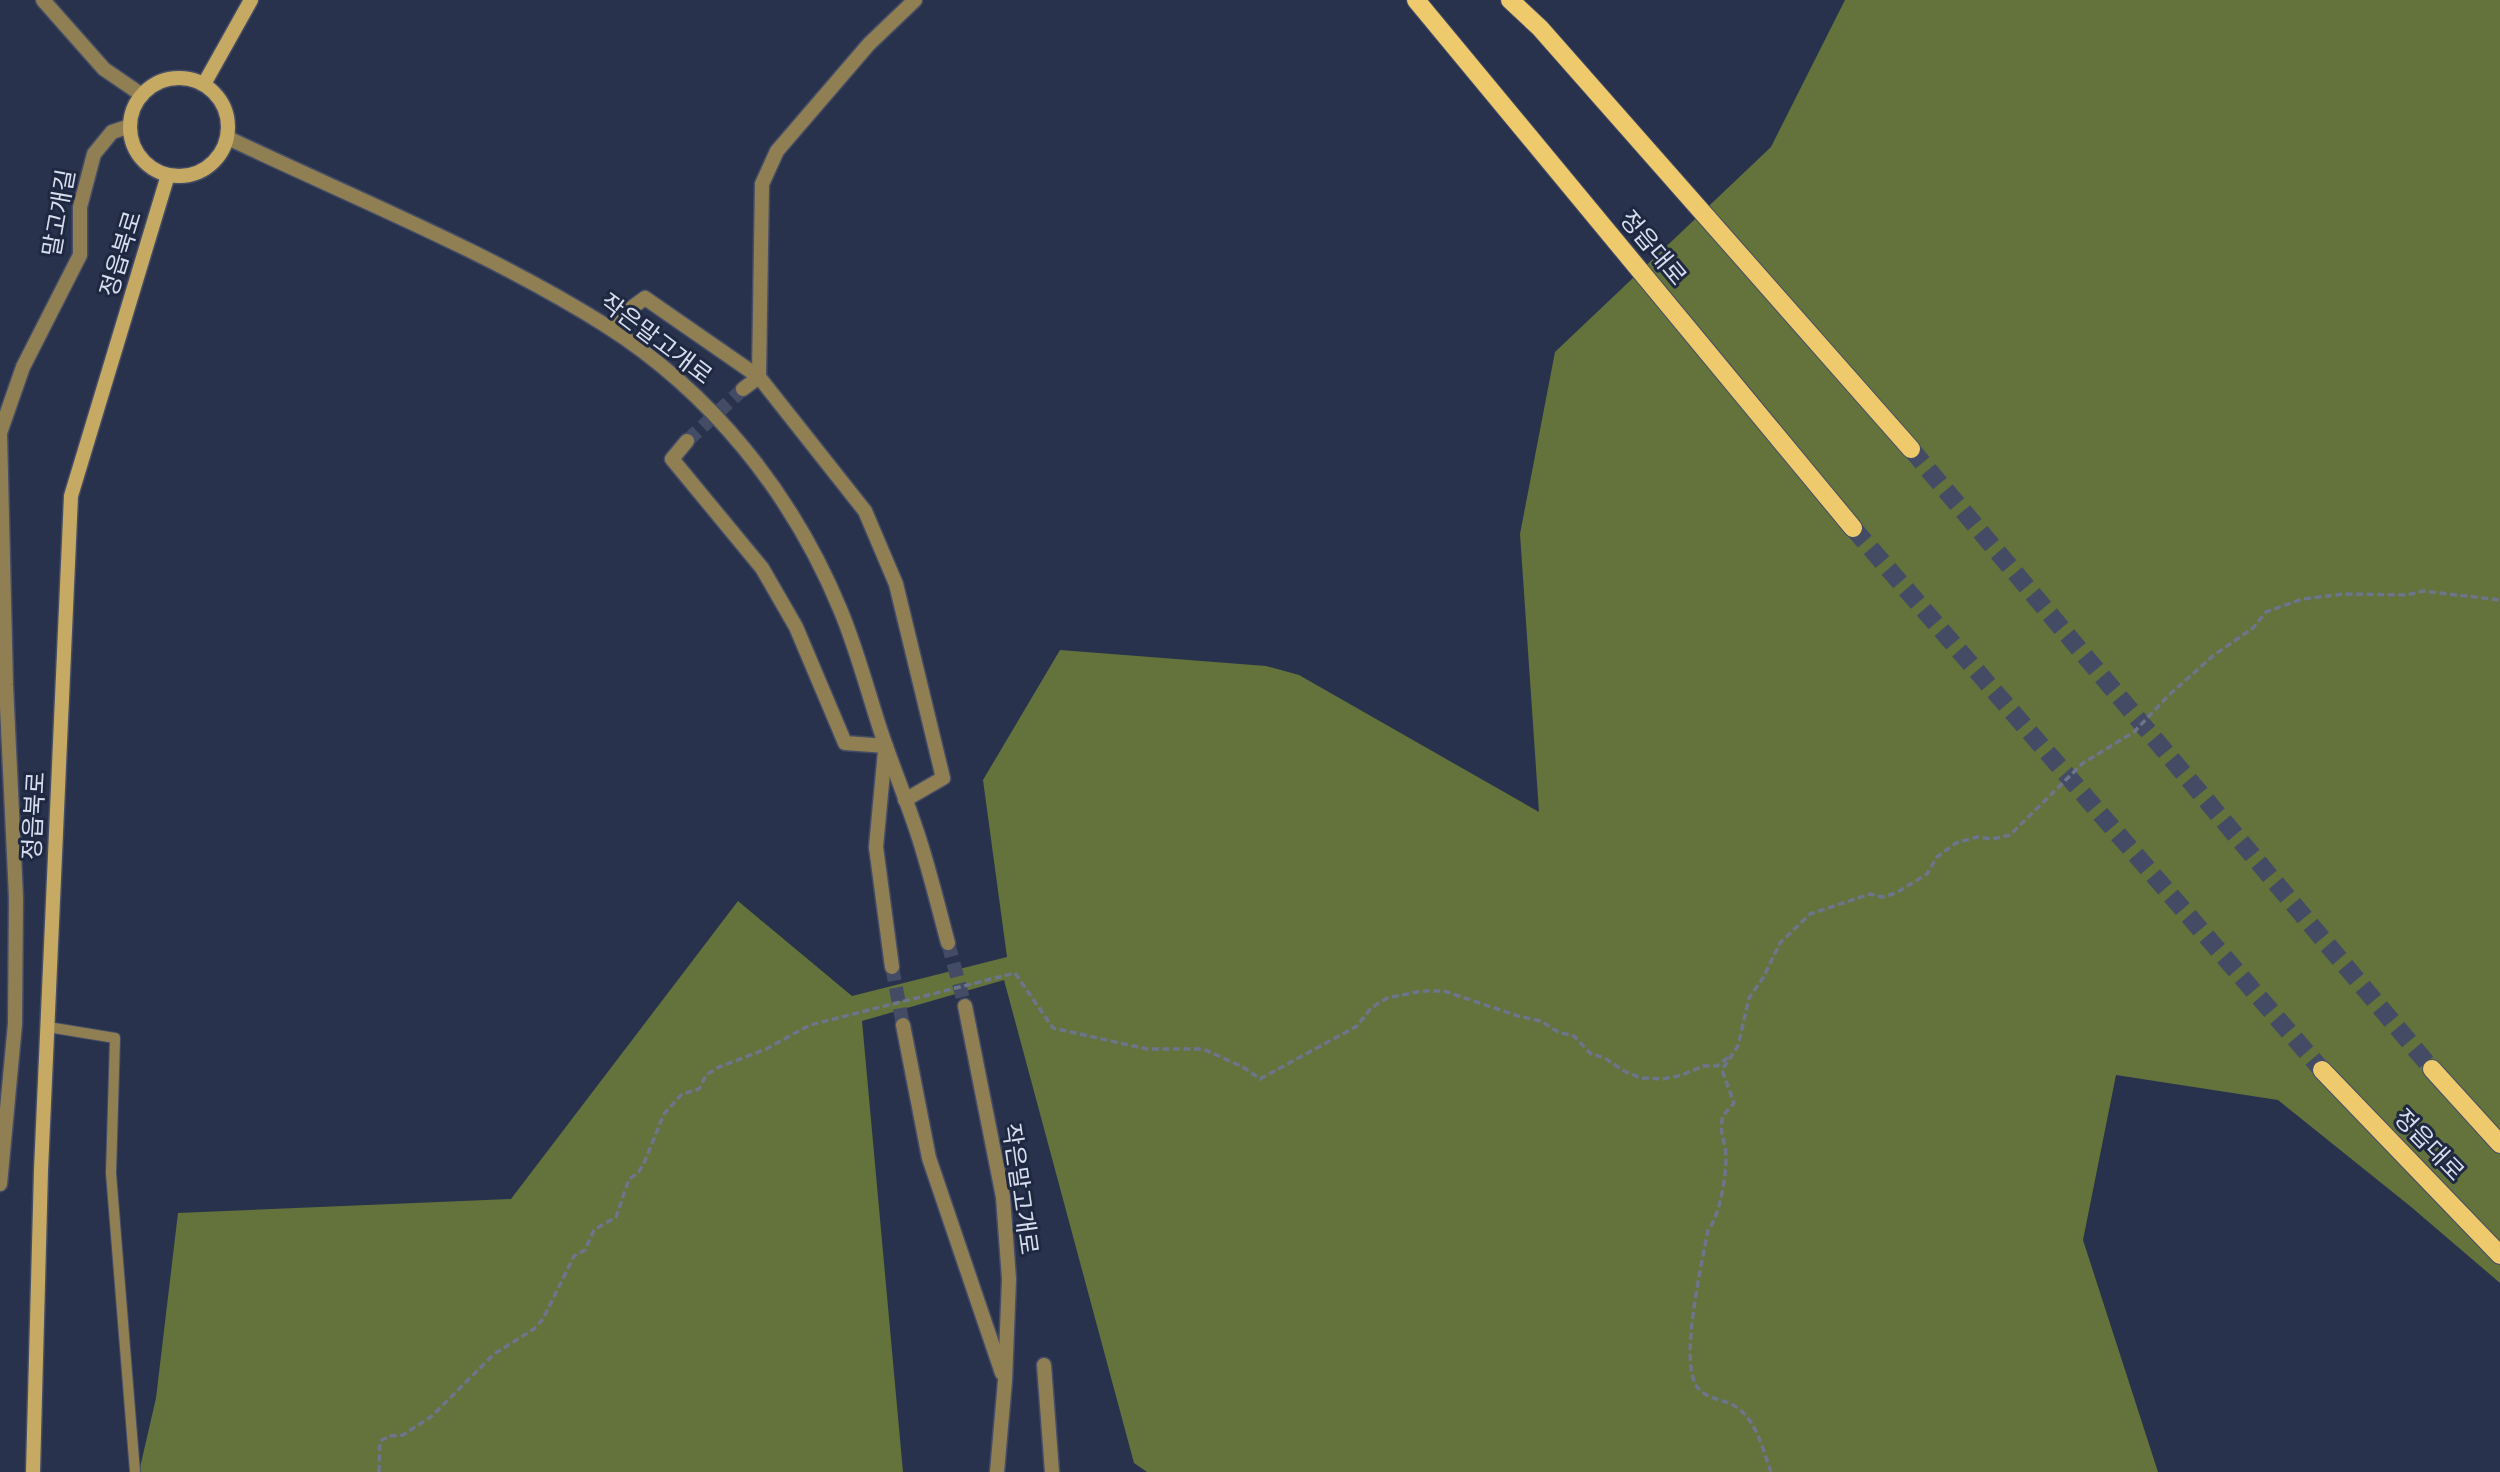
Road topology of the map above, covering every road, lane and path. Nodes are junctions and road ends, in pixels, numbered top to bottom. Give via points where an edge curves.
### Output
1 (43, 0) edge
2 (251, 0) edge
3 (915, 0) edge
4 (1416, 0) edge
5 (1510, 0) edge
6 (204, 84) junction
7 (142, 95) junction
8 (130, 126) junction
9 (228, 138) junction
10 (168, 175) junction
11 (607, 326) junction
12 (759, 377) junction
13 (743, 389) tunnel mouth
14 (687, 441) tunnel mouth
15 (1911, 449) tunnel mouth
16 (1853, 528) tunnel mouth
17 (2500, 600) edge
18 (4, 648) edge
19 (886, 746) junction
20 (905, 800) junction
21 (948, 943) tunnel mouth
22 (892, 967) tunnel mouth
23 (965, 1006) tunnel mouth
24 (903, 1025) tunnel mouth
25 (48, 1027) junction
26 (1731, 1055) junction
27 (2432, 1069) tunnel mouth
28 (2322, 1070) tunnel mouth
29 (2500, 1144) edge
30 (0, 1184) edge
31 (2500, 1255) edge
32 (1044, 1365) dead end
33 (1005, 1381) junction
34 (33, 1472) edge
35 (135, 1472) edge
36 (379, 1472) edge
37 (997, 1472) edge
38 (1052, 1472) edge
39 (1771, 1472) edge

1 - 7 street via 104,69
2 - 6 main road
3 - 12 street via 869,44 777,151 762,184
4 - 16 main road, 정읍대로
5 - 15 main road via 1549,38
6 - 7 main road via 171,78
6 - 9 main road via 225,107
7 - 8 main road
8 - 10 main road via 140,158
8 - 18 street, 말고개길 via 112,132 94,154 80,207 80,255 23,367 0,433
9 - 10 main road via 222,152 205,169 183,177
9 - 11 street, 작은말고개로 via 530,281
10 - 25 main road, 정읍북로 via 72,496
11 - 12 street via 645,298
11 - 19 street, 작은말고개로 via 715,415 785,503 841,611
12 - 13 street
12 - 20 street via 865,511 896,584 943,778
14 - 19 street via 672,459 762,568 796,627 845,743
17 - 26 path via 2423,591 2344,594 2302,599 2266,612 2253,628 2214,654 2134,732 2083,763 2010,835 1956,843 1937,857 1927,874 1896,893 1870,894 1810,914 1780,943 1749,998 1741,1039
18 - 30 street, 말고개길 via 16,897 15,1012
19 - 20 street, 작은말고개로
19 - 22 street, 작은말고개로 via 876,847
20 - 21 street, 작은말고개로
23 - 33 street, 작은말고개로 via 1003,1197 1009,1279
24 - 33 street, 작은말고개로 via 929,1158
25 - 34 main road, 정읍북로
25 - 35 lane via 115,1038 111,1173
26 - 36 path via 1717,1066 1682,1075 1641,1078 1592,1055 1574,1036 1541,1021 1444,991 1422,991 1387,998 1371,1008 1357,1026 1260,1079 1203,1049 1147,1049 1053,1028 1015,973 810,1025 719,1067 706,1075 699,1089 682,1094 664,1114 638,1172 629,1179 616,1217 594,1230 585,1250 574,1256 543,1319 494,1353 432,1416 403,1435 380,1441
26 - 39 path via 1722,1070 1734,1103 1722,1116 1726,1148 1717,1221 1708,1230 1688,1355 1700,1391 1745,1413
27 - 29 main road
28 - 31 main road, 정읍대로
32 - 38 street
33 - 37 street, 작은말고개로

